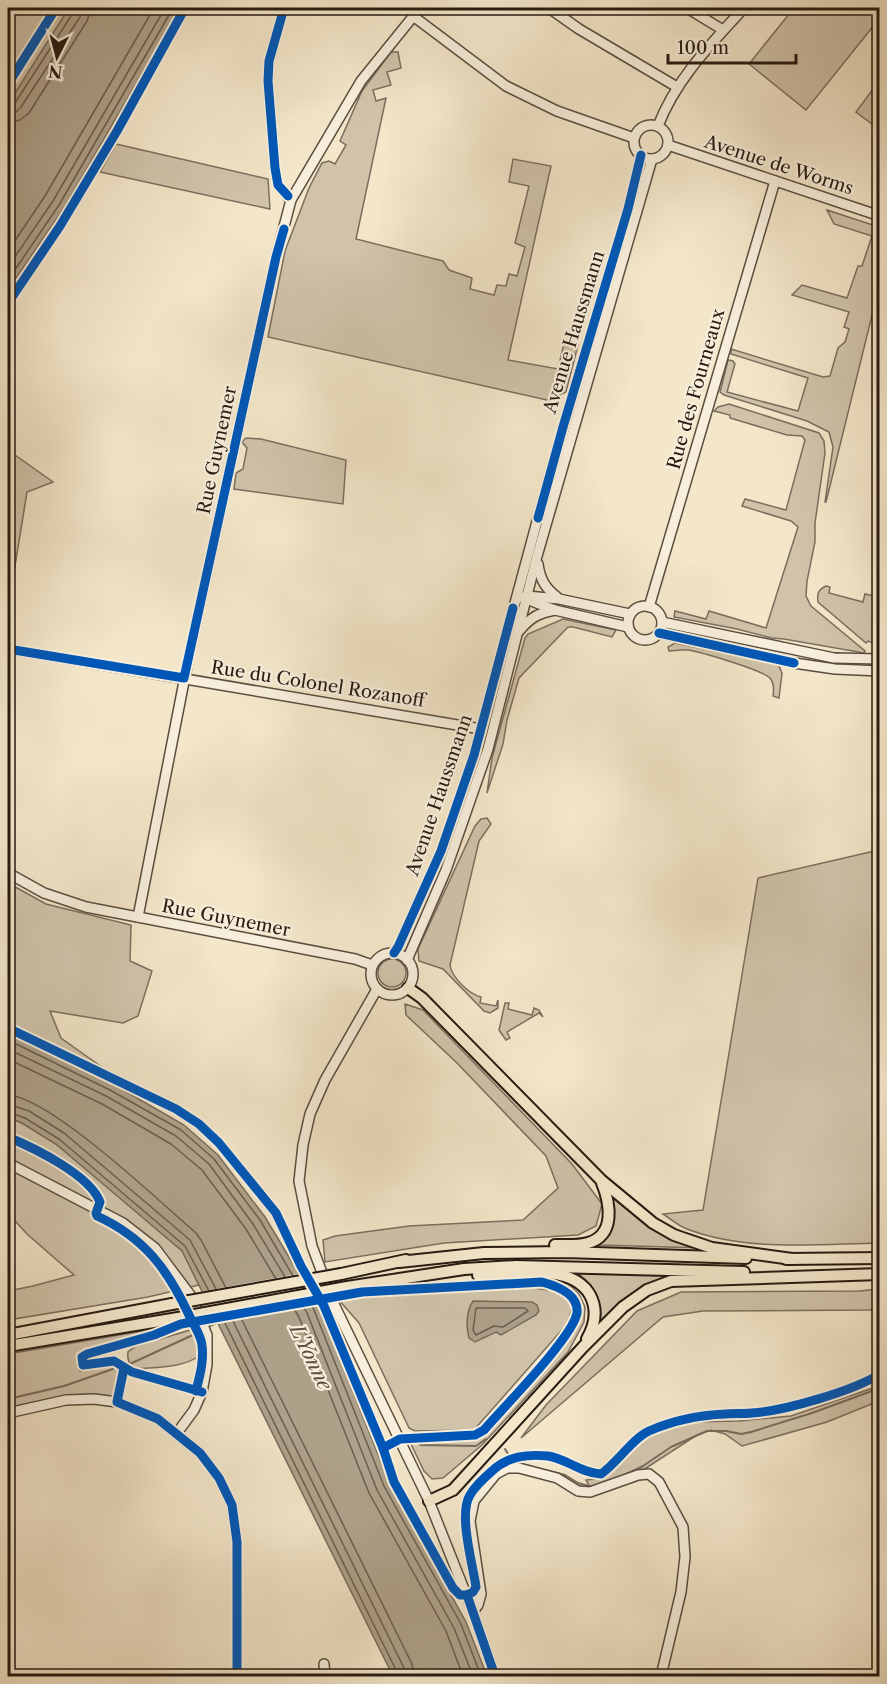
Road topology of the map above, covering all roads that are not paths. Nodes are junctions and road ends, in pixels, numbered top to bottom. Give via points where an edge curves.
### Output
1 (284, 8) edge
2 (420, 8) edge
3 (549, 8) edge
4 (687, 8) edge
5 (744, 8) edge
6 (413, 16) junction
7 (723, 30) junction
8 (677, 87) junction
9 (658, 126) junction
10 (634, 138) junction
11 (668, 145) junction
12 (640, 155) junction
13 (652, 159) junction
14 (775, 181) junction
15 (291, 200) junction
16 (879, 216) edge
17 (537, 556) junction
18 (516, 595) junction
19 (527, 597) junction
20 (559, 599) junction
21 (649, 607) junction
22 (555, 610) junction
23 (630, 614) junction
24 (662, 622) junction
25 (628, 627) junction
26 (518, 633) junction
27 (659, 633) junction
28 (8, 649) edge
29 (879, 659) edge
30 (879, 671) edge
31 (184, 678) junction
32 (481, 729) junction
33 (8, 873) edge
34 (138, 918) junction
35 (394, 953) junction
36 (407, 960) junction
37 (372, 965) junction
38 (408, 988) junction
39 (377, 989) junction
40 (8, 1164) edge
41 (601, 1180) junction
42 (879, 1258) edge
43 (792, 1259) junction
44 (399, 1262) junction
45 (879, 1274) edge
46 (819, 1275) junction
47 (386, 1280) junction
48 (8, 1335) edge
49 (8, 1346) edge
50 (583, 1347) junction
51 (8, 1413) edge
52 (177, 1432) junction
53 (429, 1501) junction
54 (473, 1612) junction
55 (324, 1664) dead end
56 (237, 1677) edge
57 (325, 1677) edge
58 (495, 1677) edge
59 (661, 1677) edge

1 - 15 street via 269,61 268,81 278,185
2 - 6 street, Rue Guynemer
3 - 8 street
4 - 7 street
5 - 7 street
6 - 10 street via 506,86 557,111
6 - 15 street, Rue Guynemer via 360,81
7 - 8 street
8 - 9 street
9 - 10 street via 640,128
9 - 11 street via 665,132
10 - 12 street
11 - 13 street via 663,155
11 - 14 street, Avenue de Worms
12 - 13 street
12 - 18 street, Avenue Haussmann
13 - 17 street, Avenue Haussmann
14 - 16 street, Avenue de Worms
14 - 21 street, Rue des Fourneaux
15 - 31 street, Rue Guynemer
17 - 19 street, Avenue Haussmann
17 - 20 street via 542,580
18 - 19 street
18 - 32 street, Avenue Haussmann
19 - 20 street
19 - 22 street
19 - 26 street, Avenue Haussmann
20 - 23 street
21 - 23 street via 638,607
21 - 24 street via 658,612
22 - 25 street
22 - 26 street via 531,618
23 - 25 street
24 - 27 street
24 - 29 street via 834,657
25 - 27 street via 640,640
26 - 36 street, Avenue Haussmann via 473,797
27 - 30 street via 794,663
28 - 31 street, Rue du Colonel Rozanoff
31 - 32 street, Rue du Colonel Rozanoff
31 - 34 street, Rue Guynemer
32 - 35 street, Avenue Haussmann via 441,851
33 - 34 street via 44,893
34 - 37 street, Rue Guynemer
35 - 36 street
35 - 37 street via 381,956
36 - 38 street via 412,970
37 - 39 street via 371,978
38 - 39 street via 389,995
38 - 41 main road
39 - 53 street via 310,1114 299,1181 312,1246 333,1302
40 - 52 street via 123,1223 155,1248 191,1296 207,1335 207,1365 194,1410
41 - 43 main road via 653,1223 674,1235 712,1248
41 - 44 main road via 611,1213 600,1237 588,1243 437,1253
42 - 43 main road
43 - 44 main road via 566,1252 484,1253
44 - 48 main road, bridge
45 - 46 main road
46 - 47 main road via 516,1266
46 - 50 main road via 670,1281 647,1290 623,1307
47 - 49 main road, bridge
47 - 50 main road via 551,1273 569,1276 585,1287 596,1316
50 - 53 main road via 453,1490
51 - 52 street via 66,1400 94,1399 117,1402 158,1419
52 - 56 street via 219,1478 232,1505 237,1542
53 - 54 street
54 - 58 street
54 - 59 street via 481,1594 470,1521 474,1501 495,1474 519,1468 590,1492 649,1474 659,1482 682,1527 685,1557
55 - 57 street

